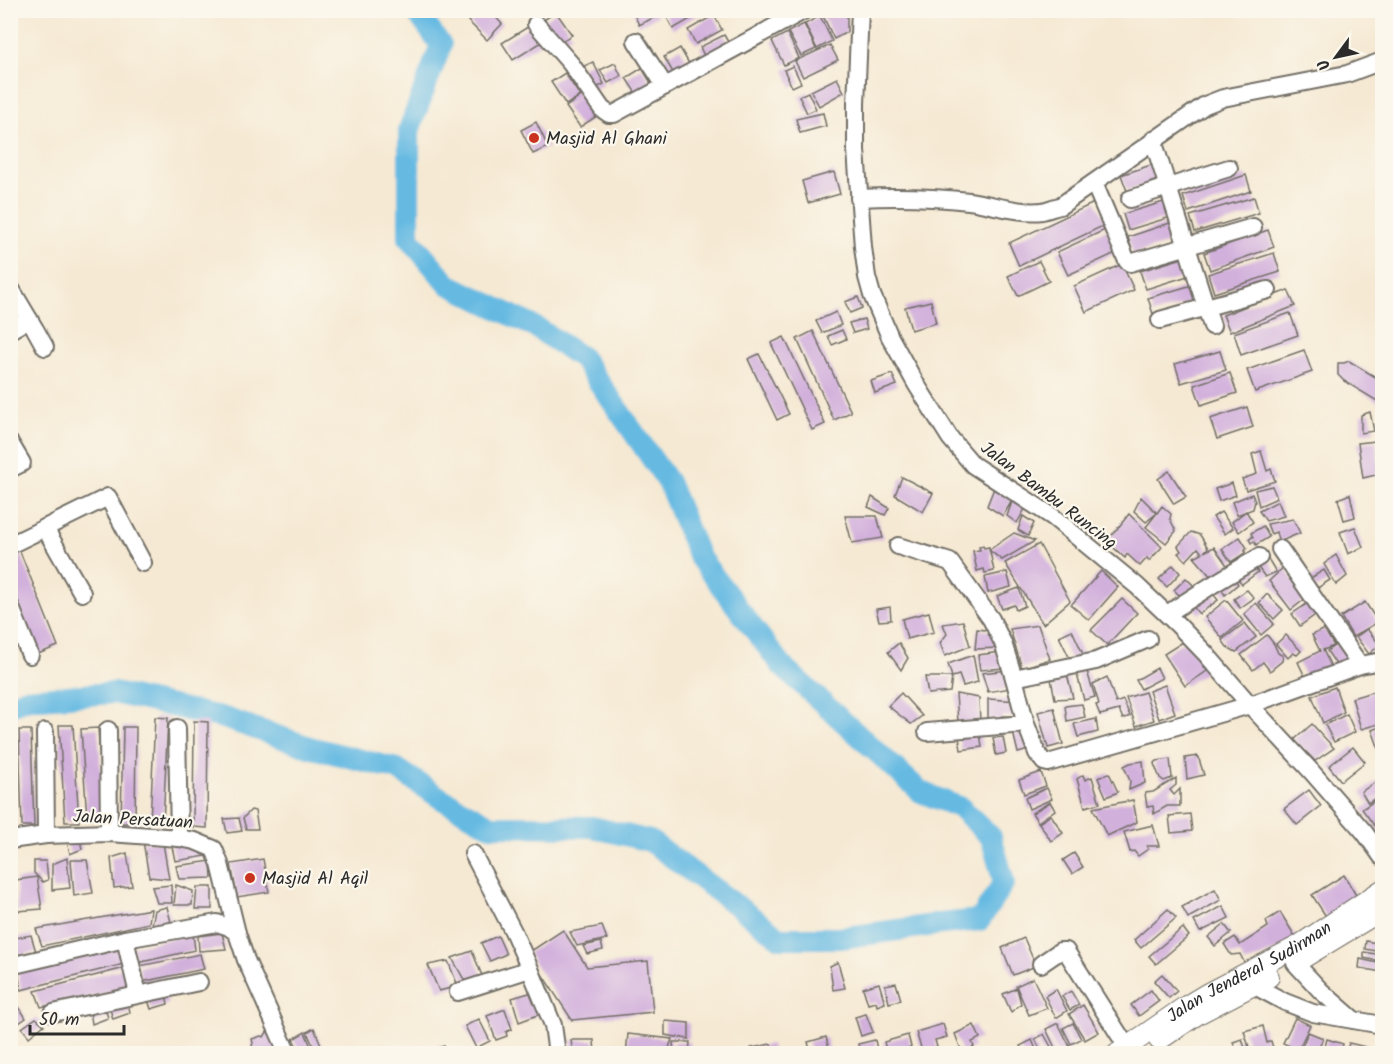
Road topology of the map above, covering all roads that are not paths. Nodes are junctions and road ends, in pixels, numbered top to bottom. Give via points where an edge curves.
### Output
1 (805, 10) edge
2 (860, 10) edge
3 (536, 24) dead end
4 (636, 41) dead end
5 (1383, 61) edge
6 (665, 86) junction
7 (1153, 140) junction
8 (1229, 168) dead end
9 (1094, 183) junction
10 (1169, 188) junction
11 (859, 198) junction
12 (1130, 199) dead end
13 (1253, 227) dead end
14 (1187, 247) junction
15 (10, 287) edge
16 (1268, 290) dead end
17 (1206, 307) junction
18 (29, 319) junction
19 (1160, 320) dead end
20 (1212, 326) dead end
21 (10, 330) edge
22 (45, 347) dead end
23 (10, 443) edge
24 (10, 469) edge
25 (45, 528) junction
26 (10, 545) edge
27 (898, 546) dead end
28 (1280, 549) dead end
29 (1259, 557) dead end
30 (143, 563) dead end
31 (82, 593) dead end
32 (10, 605) edge
33 (1167, 614) junction
34 (1148, 639) dead end
35 (30, 655) dead end
36 (1383, 661) edge
37 (1360, 665) junction
38 (1014, 678) junction
39 (1250, 705) junction
40 (1026, 724) junction
41 (177, 728) dead end
42 (108, 730) dead end
43 (45, 732) dead end
44 (927, 732) dead end
45 (109, 833) junction
46 (46, 835) junction
47 (178, 838) junction
48 (10, 840) edge
49 (473, 854) dead end
50 (1383, 857) edge
51 (1383, 890) edge
52 (1383, 910) edge
53 (237, 933) junction
54 (125, 939) junction
55 (1295, 963) junction
56 (1041, 964) dead end
57 (10, 966) edge
58 (530, 969) junction
59 (1248, 980) junction
60 (199, 982) dead end
61 (458, 992) dead end
62 (138, 994) junction
63 (53, 1013) dead end
64 (1354, 1020) junction
65 (1383, 1026) edge
66 (1128, 1051) edge
67 (288, 1053) edge
68 (557, 1053) edge

1 - 6 street
2 - 11 street, Jalan Bambu Runcing via 856,104
3 - 6 street via 607,114 614,114
4 - 6 street
5 - 7 street via 1347,74 1223,98
7 - 9 street
7 - 10 street
8 - 10 street
9 - 11 street via 1060,206 1042,211 928,198
9 - 14 street via 1130,263
10 - 12 street
10 - 14 street
11 - 33 street, Jalan Bambu Runcing via 872,295 890,337 950,438 973,465 1053,518
13 - 14 street
14 - 17 street
15 - 18 street
16 - 17 street
17 - 19 street
17 - 20 street
18 - 21 street
18 - 22 street
23 - 24 street via 22,463
25 - 26 street
25 - 30 street via 108,497
25 - 31 street
27 - 38 street via 950,562 991,619
28 - 37 street
29 - 33 street
32 - 35 street
33 - 39 street, Jalan Bambu Runcing
34 - 38 street via 1096,661
36 - 37 street
37 - 39 street
38 - 40 street
39 - 40 street via 1048,763 1037,753
39 - 50 street, Jalan Bambu Runcing via 1327,788
40 - 44 street
41 - 47 street
42 - 45 street
43 - 46 street
45 - 46 street, Jalan Persatuan
45 - 47 street, Jalan Persatuan
46 - 48 street, Jalan Persatuan
47 - 53 street, Jalan Persatuan via 214,849
49 - 58 street
51 - 59 main road, Jalan Jenderal Sudirman
52 - 55 main road, Jalan Jenderal Sudirman
53 - 54 street via 217,923
53 - 67 street, Jalan Persatuan
54 - 57 street
54 - 62 street
55 - 59 main road, Jalan Jenderal Sudirman
55 - 64 street
56 - 66 street via 1066,951
58 - 61 street
58 - 68 street via 553,1025
59 - 64 street via 1313,1013
59 - 66 main road, Jalan Jenderal Sudirman via 1198,1014
60 - 62 street
62 - 63 street
64 - 65 street

